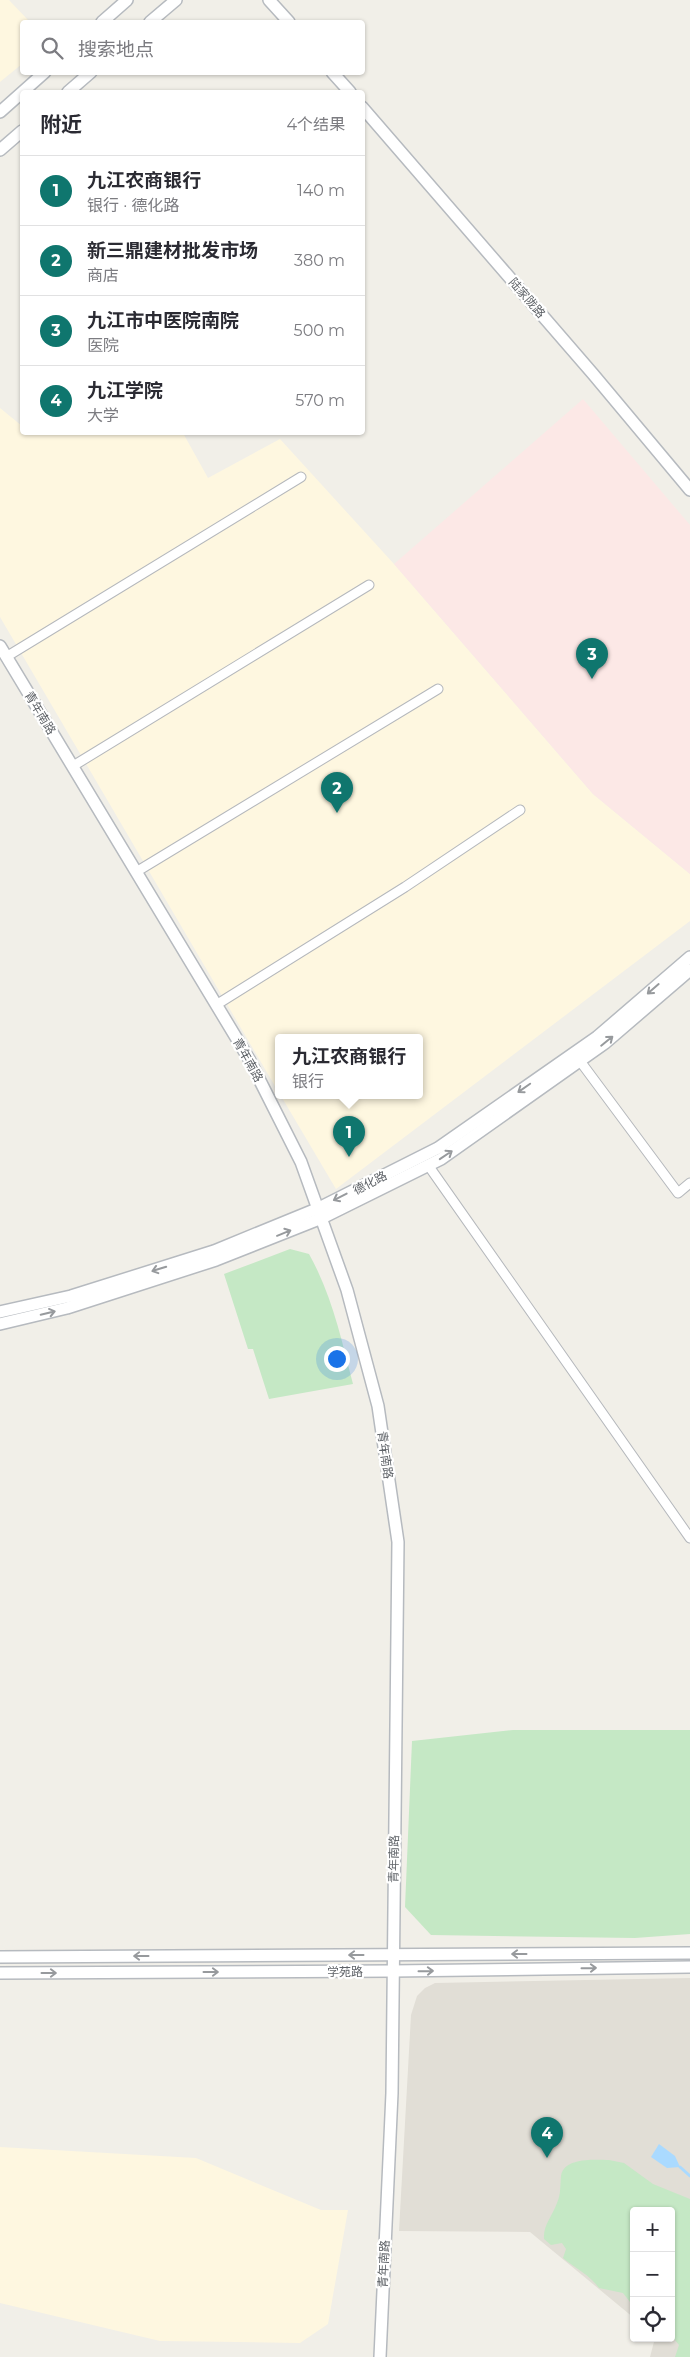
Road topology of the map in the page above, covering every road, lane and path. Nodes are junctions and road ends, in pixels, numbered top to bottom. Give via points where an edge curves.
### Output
1 (127, 0) edge
2 (176, 0) edge
3 (270, 0) edge
4 (104, 20) edge
5 (152, 20) edge
6 (287, 20) edge
7 (42, 75) edge
8 (88, 75) edge
9 (335, 75) edge
10 (25, 90) edge
11 (70, 90) edge
12 (348, 90) edge
13 (20, 94) edge
14 (365, 110) edge
15 (0, 112) edge
16 (20, 133) edge
17 (0, 150) edge
18 (301, 477) dead end
19 (690, 490) edge
20 (369, 585) dead end
21 (0, 646) edge
22 (6, 657) junction
23 (438, 689) dead end
24 (72, 766) junction
25 (520, 810) dead end
26 (136, 872) junction
27 (690, 957) edge
28 (690, 970) edge
29 (216, 1005) junction
30 (580, 1061) junction
31 (428, 1165) junction
32 (690, 1183) edge
33 (320, 1213) junction
34 (0, 1312) edge
35 (0, 1324) edge
36 (690, 1538) edge
37 (690, 1953) edge
38 (392, 1954) junction
39 (0, 1957) edge
40 (690, 1967) edge
41 (392, 1971) junction
42 (0, 1973) edge
43 (380, 2357) edge

1 - 4 main road
2 - 5 main road
3 - 6 main road
7 - 10 main road
8 - 11 main road
9 - 12 main road
13 - 15 main road
14 - 19 main road, 陆家陇路
16 - 17 main road
18 - 22 street
20 - 24 street
21 - 22 main road, 青年南路
22 - 24 main road, 青年南路
23 - 26 street
24 - 26 main road, 青年南路
25 - 29 street via 405,887
26 - 29 main road, 青年南路
27 -> 33 main road, 德化路 via 597,1037 438,1148
30 -> 28 main road, 德化路
29 - 33 main road, 青年南路 via 249,1059 301,1162
31 -> 30 main road, 德化路
30 - 32 street via 678,1193
31 - 33 main road, 德化路
31 - 36 street
33 -> 34 main road, 德化路 via 214,1251 71,1296
35 -> 33 main road, 德化路 via 67,1308 216,1260
33 - 38 main road, 青年南路 via 347,1290 378,1406 398,1542
37 -> 38 main road, 学苑路
38 -> 39 main road, 学苑路
38 - 41 main road, 青年南路
41 -> 40 main road, 学苑路
42 -> 41 main road, 学苑路
41 - 43 main road, 青年南路 via 392,2093

